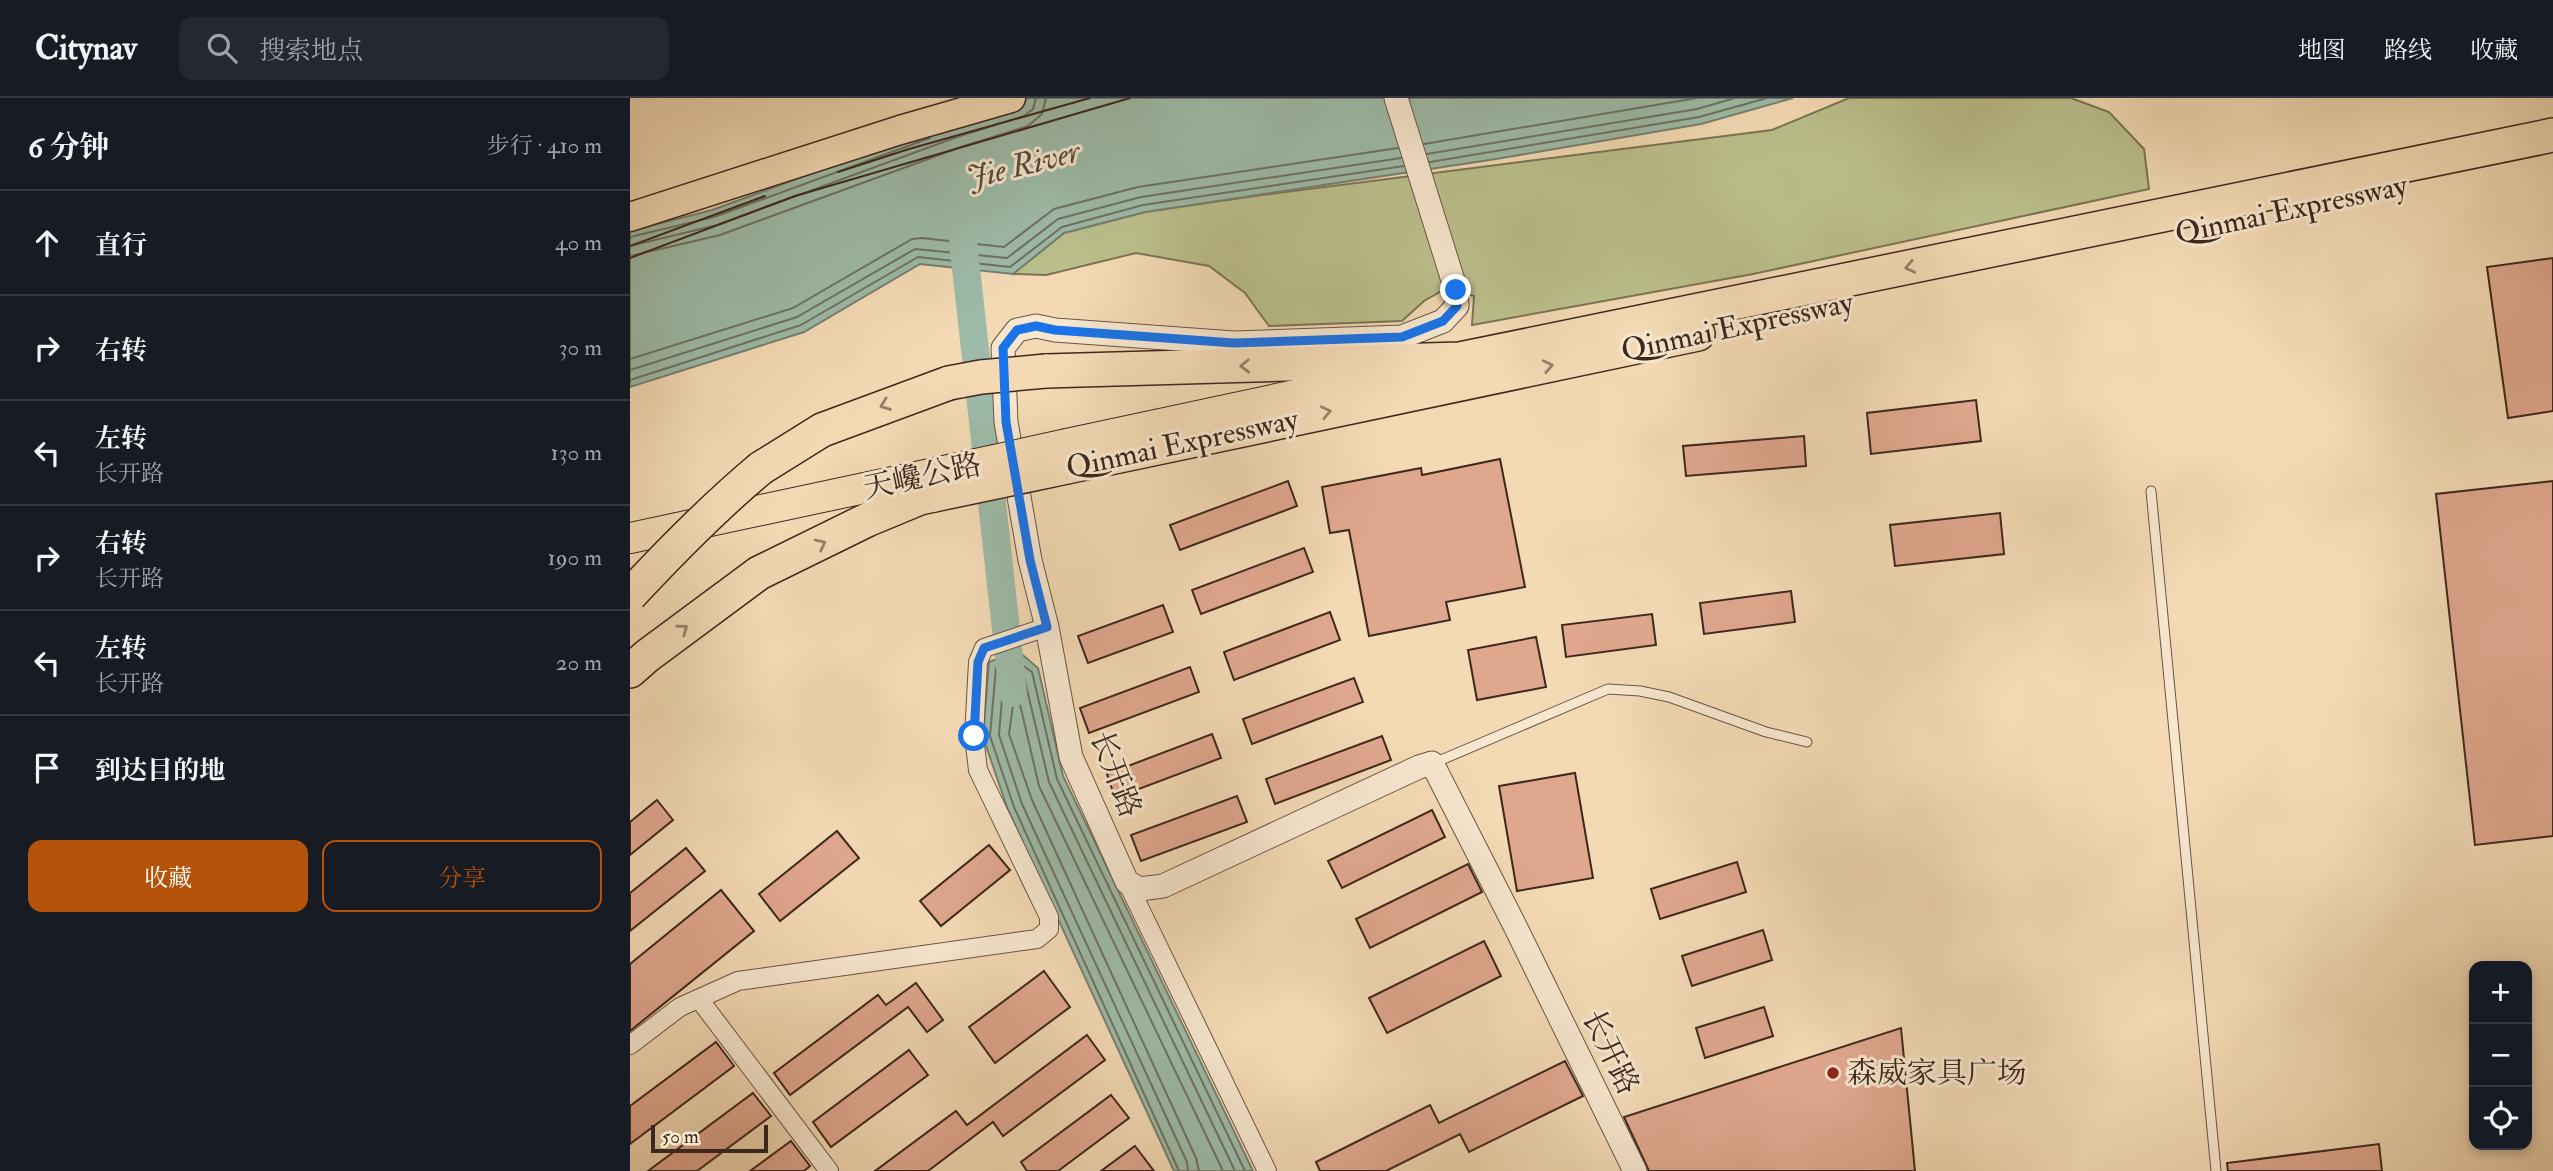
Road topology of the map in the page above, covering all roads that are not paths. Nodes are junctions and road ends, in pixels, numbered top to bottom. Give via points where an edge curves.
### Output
1 (957, 98) edge
2 (1011, 98) edge
3 (1396, 98) edge
4 (2553, 135) edge
5 (2553, 154) edge
6 (630, 202) edge
7 (630, 217) edge
8 (1460, 359) junction
9 (2151, 491) dead end
10 (927, 496) junction
11 (630, 538) edge
12 (630, 550) edge
13 (630, 595) edge
14 (1047, 627) junction
15 (630, 671) edge
16 (1807, 743) dead end
17 (1432, 763) junction
18 (1126, 882) junction
19 (699, 999) junction
20 (630, 1045) edge
21 (829, 1171) edge
22 (1267, 1171) edge
23 (1635, 1171) edge
24 (2216, 1171) edge

1 - 6 main road
2 - 7 main road
3 - 14 street, 长开路 via 1456,290 1457,306 1443,321 1402,337 1234,343 1036,326 1017,330 1003,348 1006,422 1030,560
4 -> 8 highway, Qinmai Expressway
10 -> 5 highway, Qinmai Expressway, bridge
8 - 11 highway, 天巉公路, bridge
8 -> 13 highway, Qinmai Expressway, bridge via 1046,371 949,383 822,430 761,468 727,495
9 - 24 lane
10 - 12 highway, 天巉公路, bridge
15 -> 10 highway, Qinmai Expressway via 759,573
14 - 18 street, 长开路 via 1071,757
14 - 19 street via 984,648 978,662 974,736 978,770 1049,917 1049,929 1037,939 738,981
16 - 17 lane via 1669,697 1608,689
17 - 18 street via 1163,886 1140,889
17 - 23 street, 长开路
18 - 22 street
19 - 20 street via 680,1007
19 - 21 street

